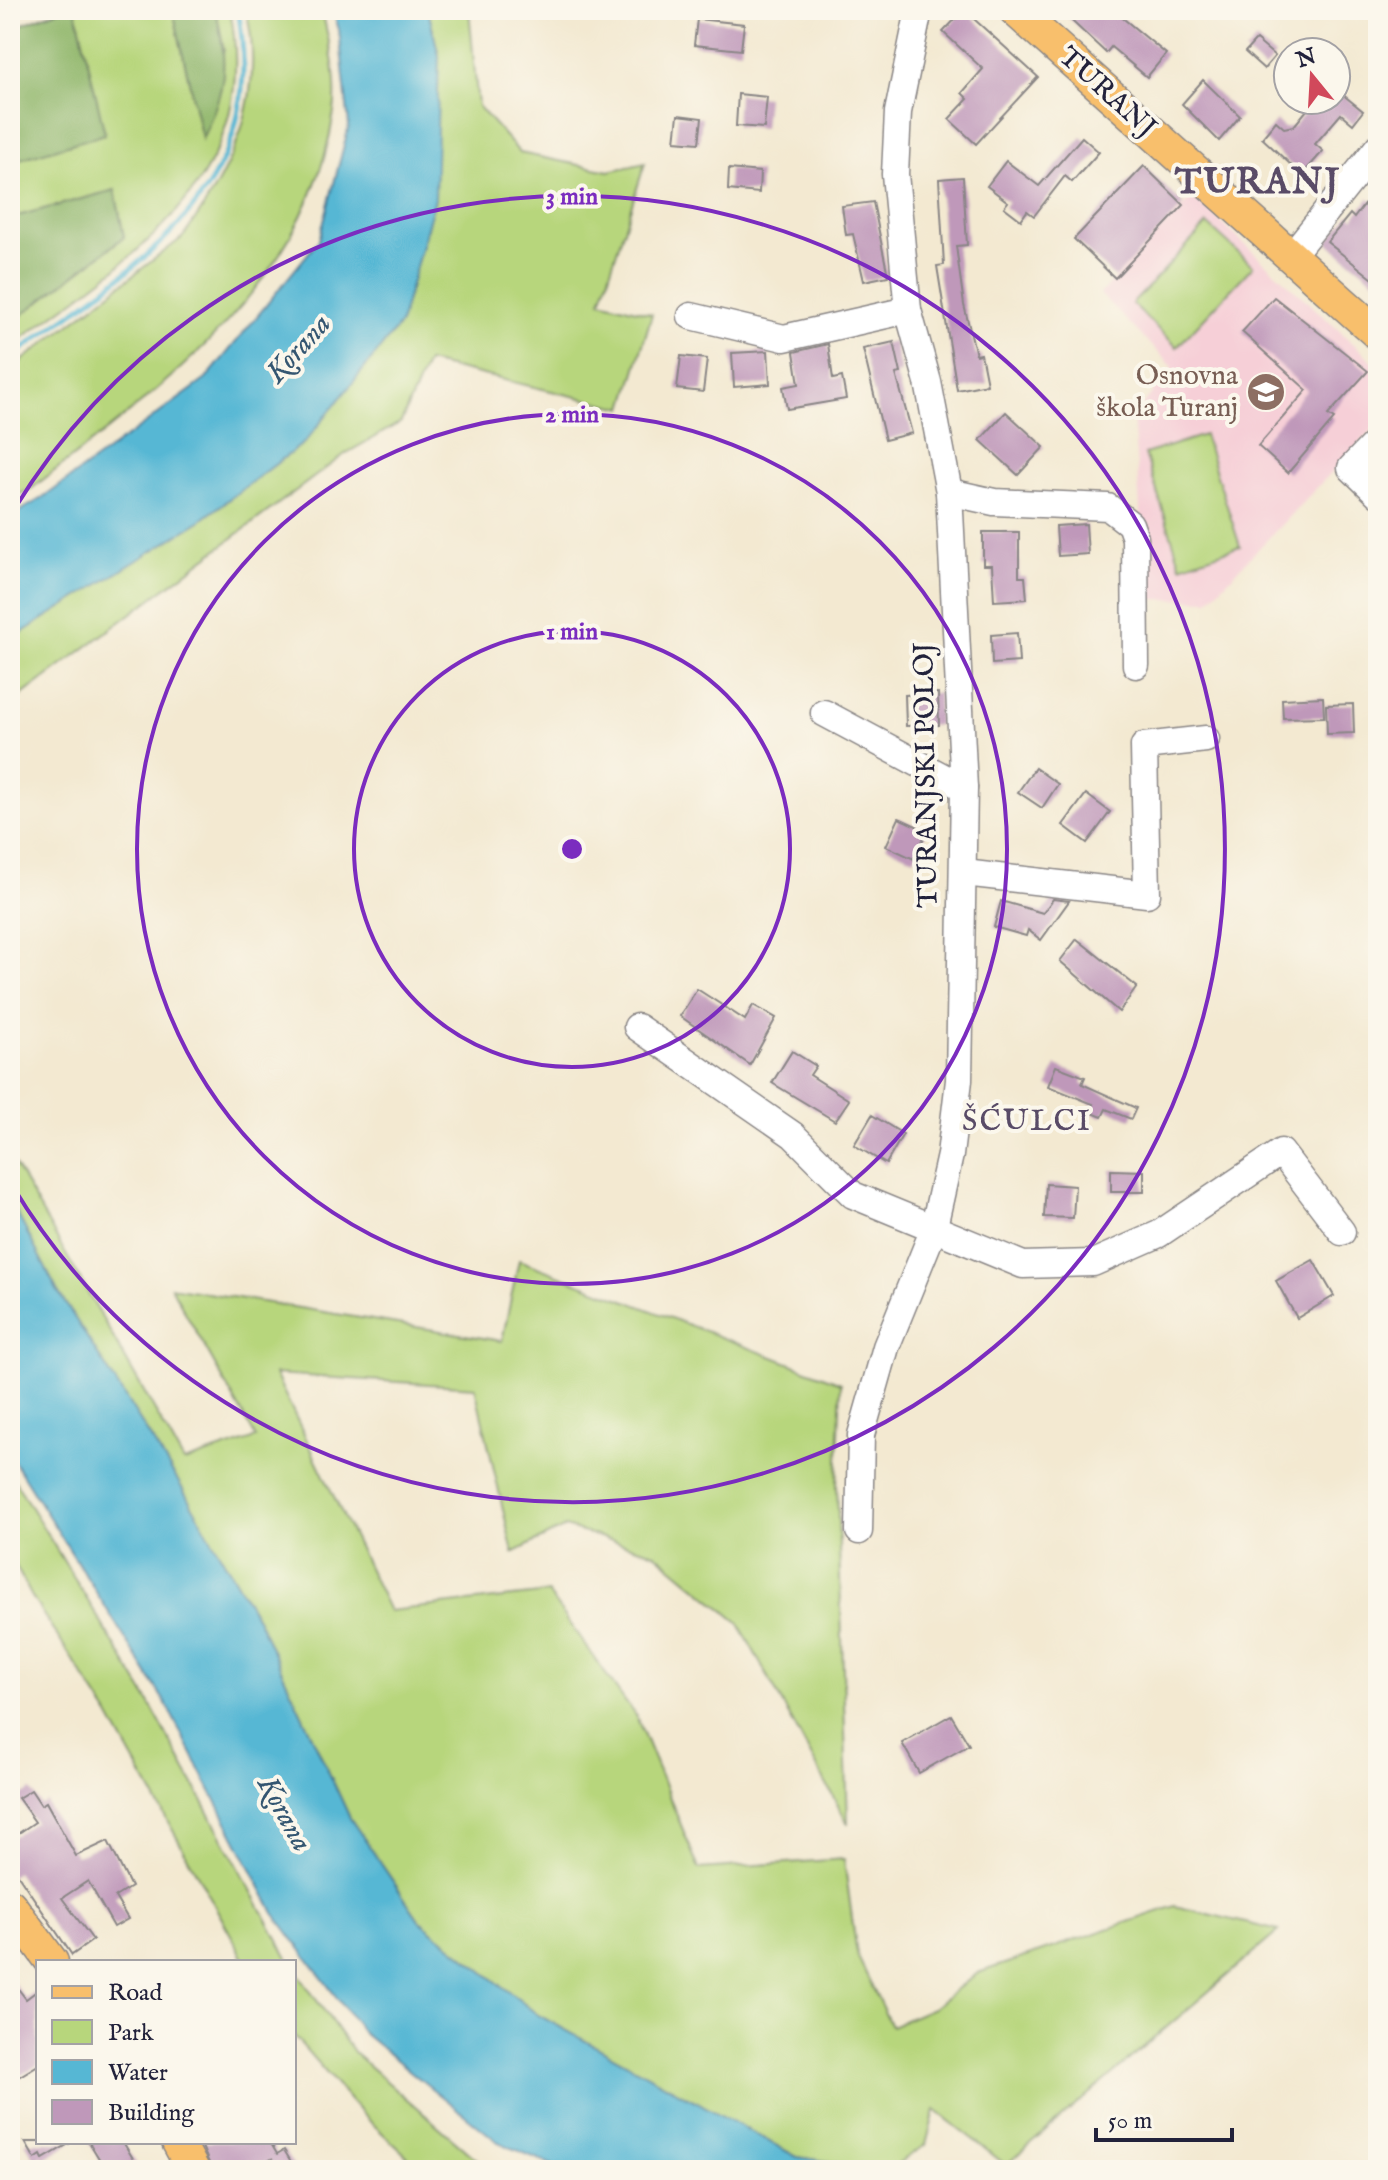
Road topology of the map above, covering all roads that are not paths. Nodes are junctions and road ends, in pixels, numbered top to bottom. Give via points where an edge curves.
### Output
1 (919, 10) edge
2 (1015, 10) edge
3 (1378, 147) edge
4 (1290, 257) junction
5 (908, 310) junction
6 (691, 316) dead end
7 (1378, 334) edge
8 (1378, 440) edge
9 (949, 492) junction
10 (1378, 494) edge
11 (1136, 665) dead end
12 (824, 713) dead end
13 (1206, 739) dead end
14 (964, 788) junction
15 (964, 873) junction
16 (637, 1027) dead end
17 (933, 1231) junction
18 (1342, 1232) dead end
19 (859, 1531) dead end
20 (10, 1905) edge
21 (51, 1960) edge
22 (179, 2144) edge
23 (193, 2170) edge

1 - 5 street, TURANJSKI POLOJ via 898,112 895,174
2 - 4 main road, TURANJ
3 - 4 street
4 - 7 main road, TURANJ
5 - 6 street via 784,338
5 - 9 street, TURANJSKI POLOJ
8 - 10 street via 1351,468
9 - 11 street via 994,502 1093,504 1121,514 1135,538
9 - 14 street, TURANJSKI POLOJ
12 - 14 street
13 - 15 street via 1144,746 1147,894
14 - 15 street, TURANJSKI POLOJ
15 - 17 street, TURANJSKI POLOJ via 959,1080
16 - 17 street via 793,1135 853,1195
17 - 18 street via 1023,1265 1093,1263 1159,1234 1281,1152
17 - 19 street, TURANJSKI POLOJ via 886,1347 861,1435
20 - 21 main road
22 - 23 main road

